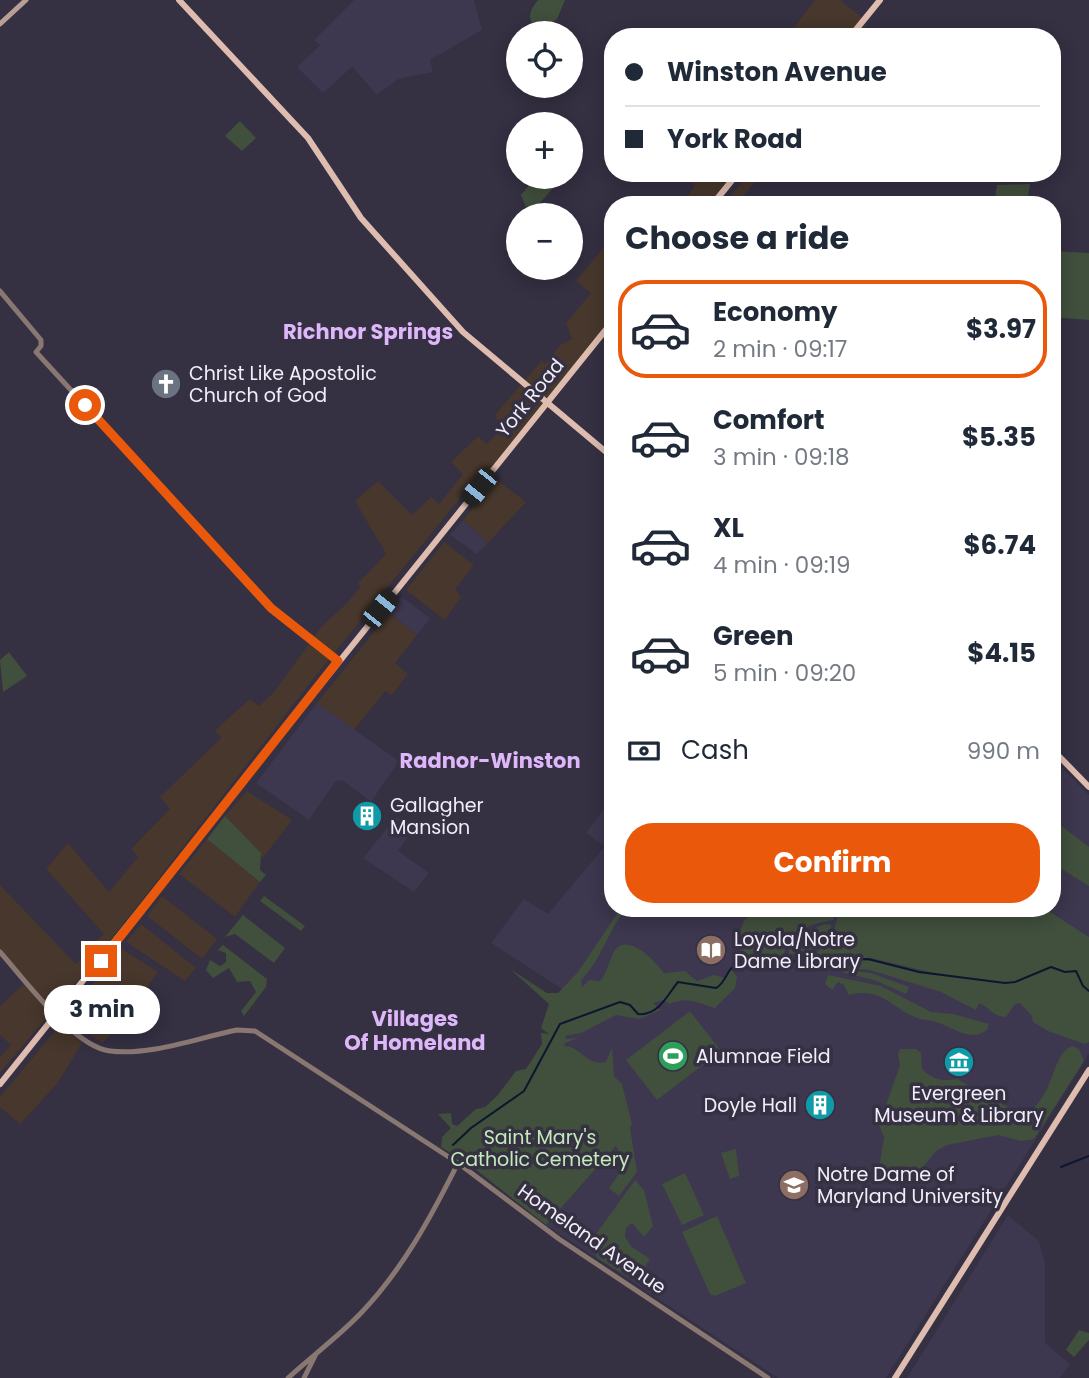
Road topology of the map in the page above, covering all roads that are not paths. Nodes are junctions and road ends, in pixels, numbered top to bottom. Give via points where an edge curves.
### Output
1 (26, 0) edge
2 (179, 0) edge
3 (880, 0) edge
4 (0, 24) edge
5 (857, 28) edge
6 (731, 182) edge
7 (719, 196) edge
8 (0, 291) edge
9 (604, 331) edge
10 (546, 403) junction
11 (604, 450) edge
12 (338, 661) junction
13 (1061, 758) edge
14 (1089, 787) edge
15 (0, 952) edge
16 (57, 1015) junction
17 (1089, 1070) edge
18 (0, 1084) edge
19 (458, 1163) junction
20 (315, 1356) junction
21 (288, 1378) edge
22 (304, 1378) edge
23 (768, 1378) edge
24 (895, 1378) edge

1 - 4 main road
2 - 10 main road via 308,138 375,235 478,347
3 - 5 main road
6 - 7 main road
8 - 12 street via 41,340 36,352 57,376 271,608
9 - 10 main road, York Road
10 - 11 main road
10 - 12 main road, York Road
12 - 16 main road, York Road
13 - 14 main road
15 - 16 street
16 - 18 main road, York Road
16 - 19 street, Homeland Avenue via 89,1042 112,1051 237,1030 258,1033
17 - 24 main road
19 - 20 street via 401,1264 362,1312
19 - 23 street, Homeland Avenue via 559,1239
20 - 21 street
20 - 22 street

